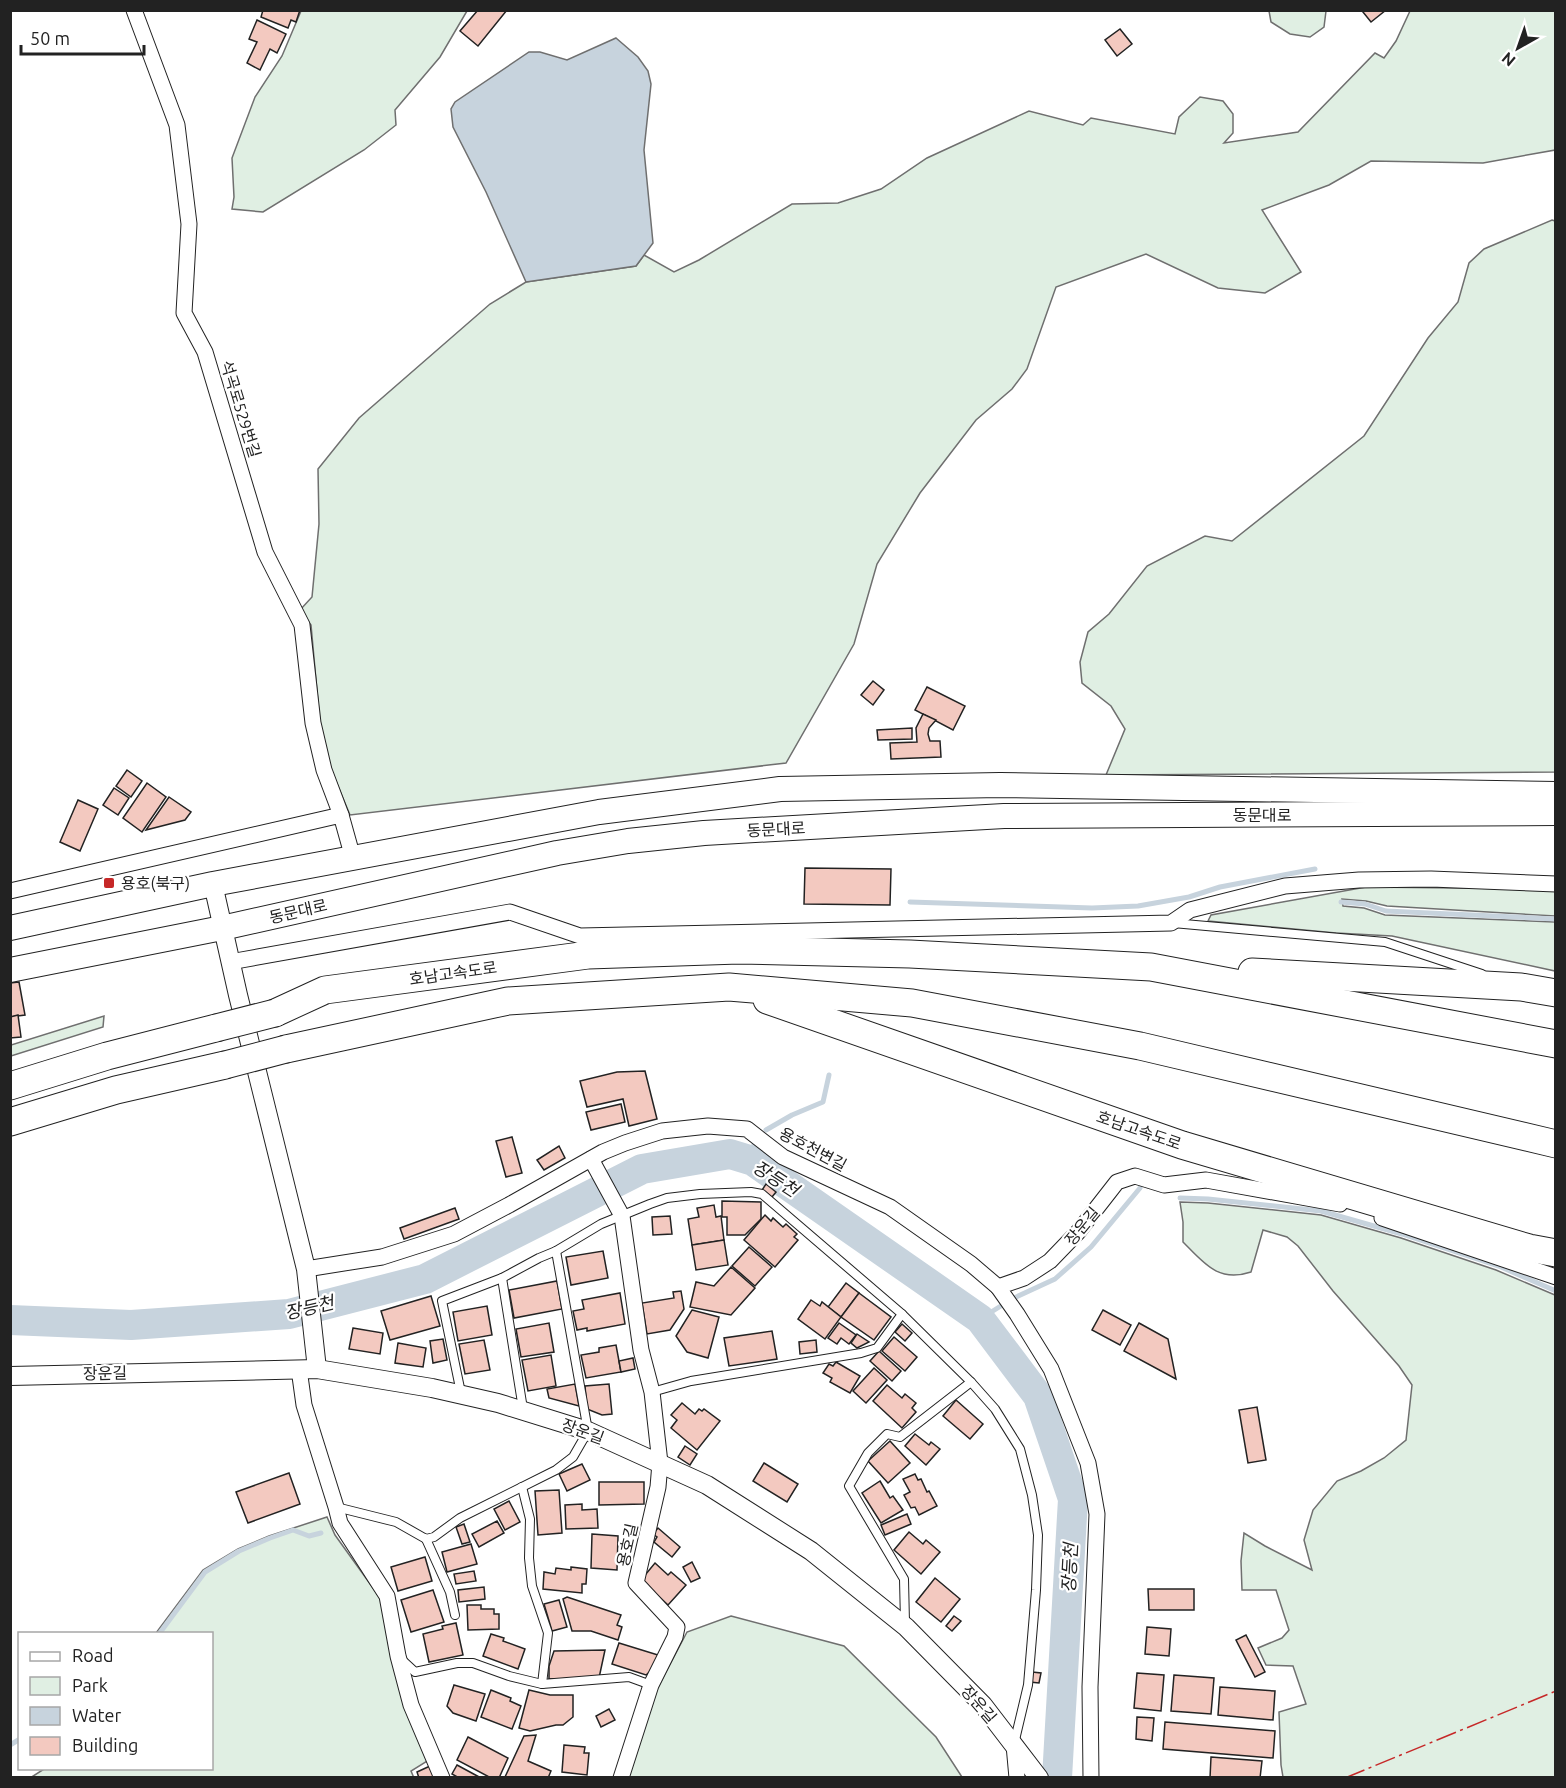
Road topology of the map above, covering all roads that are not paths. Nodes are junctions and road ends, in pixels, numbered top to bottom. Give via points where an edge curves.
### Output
1 (134, 10) edge
2 (1556, 794) edge
3 (1556, 813) edge
4 (341, 815) junction
5 (353, 858) junction
6 (213, 884) junction
7 (1556, 884) edge
8 (10, 891) edge
9 (1171, 923) junction
10 (10, 928) edge
11 (222, 928) junction
12 (910, 954) junction
13 (230, 962) junction
14 (10, 970) edge
15 (729, 987) junction
16 (1521, 987) junction
17 (1551, 996) edge
18 (1556, 1044) edge
19 (10, 1086) edge
20 (10, 1122) edge
21 (1556, 1144) edge
22 (593, 1163) junction
23 (619, 1210) junction
24 (556, 1251) junction
25 (1556, 1254) edge
26 (307, 1275) junction
27 (1556, 1277) edge
28 (502, 1278) junction
29 (998, 1287) junction
30 (902, 1314) junction
31 (310, 1365) junction
32 (10, 1376) edge
33 (971, 1382) junction
34 (652, 1392) junction
35 (462, 1394) junction
36 (523, 1411) junction
37 (588, 1431) junction
38 (660, 1463) junction
39 (522, 1487) junction
40 (336, 1507) junction
41 (426, 1539) junction
42 (456, 1615) dead end
43 (906, 1626) junction
44 (398, 1656) junction
45 (542, 1684) junction
46 (651, 1685) junction
47 (1014, 1745) junction
48 (1028, 1773) edge
49 (442, 1778) edge
50 (621, 1778) edge
51 (1091, 1778) edge

1 - 4 street, 석곡로529번길 via 177,125 189,224 184,314 205,352 265,552 302,625 313,723 324,770
2 - 5 main road, 동문대로 via 1000,785 780,789 599,812
3 - 11 main road, 동문대로 via 1004,816 704,832 557,853
4 - 5 street, 석곡로529번길
4 - 8 street
5 - 6 main road, 동문대로
6 - 10 main road, 동문대로
6 - 11 street
7 - 9 street via 1431,879 1285,886 1190,910
9 - 13 street via 580,936 510,912
9 - 16 lane via 1385,942
11 - 13 street
11 - 14 main road, 동문대로
12 - 16 highway, 호남고속도로
12 - 18 highway, 호남고속도로 via 1151,967
12 - 19 highway, 호남고속도로, bridge via 739,950 588,955 325,990 275,1012
13 - 26 street
15 - 20 highway, 호남고속도로, bridge via 508,1001 286,1048 116,1090
15 - 21 highway, 호남고속도로 via 912,1004 1140,1046
15 - 25 highway, 호남고속도로 via 1182,1145
16 - 17 highway, 호남고속도로
22 - 23 street
22 - 26 street, 용호천변길 via 454,1234
22 - 29 street, 용호천변길 via 625,1143 662,1131 708,1126 747,1130 783,1157 890,1207
23 - 24 lane
23 - 30 lane via 700,1194 762,1194
23 - 34 street via 641,1350
24 - 28 lane
24 - 37 lane
26 - 31 street
27 - 29 street, 장운길 via 1343,1204 1206,1180 1164,1185 1135,1176 1117,1182 1050,1262 1024,1278
28 - 35 lane via 442,1301
28 - 36 lane
29 - 51 street via 1051,1369 1088,1463 1097,1514 1090,1687
30 - 33 lane
30 - 34 lane via 877,1348 861,1353 691,1381
31 - 32 street, 장운길
31 - 35 street, 장운길
31 - 40 street via 304,1405
33 - 43 lane via 900,1437 887,1434 868,1454 849,1486 903,1579
33 - 47 lane via 995,1409 1020,1449 1038,1535 1028,1685
34 - 38 street
35 - 36 street, 장운길
36 - 37 street, 장운길
37 - 38 street, 장운길
37 - 39 lane via 573,1457
38 - 43 street, 장운길 via 707,1485 811,1551
38 - 46 street, 용호길 via 636,1583 677,1627
39 - 41 lane
39 - 45 lane via 530,1520 532,1586 548,1633
40 - 41 lane via 396,1522
40 - 44 street via 340,1523 387,1596
41 - 42 lane
43 - 47 street, 장운길 via 983,1705
44 - 45 lane via 415,1672 457,1663 473,1664
44 - 49 street via 411,1705
45 - 46 lane via 629,1677
46 - 50 street, 용호길
47 - 48 street, 장운길

